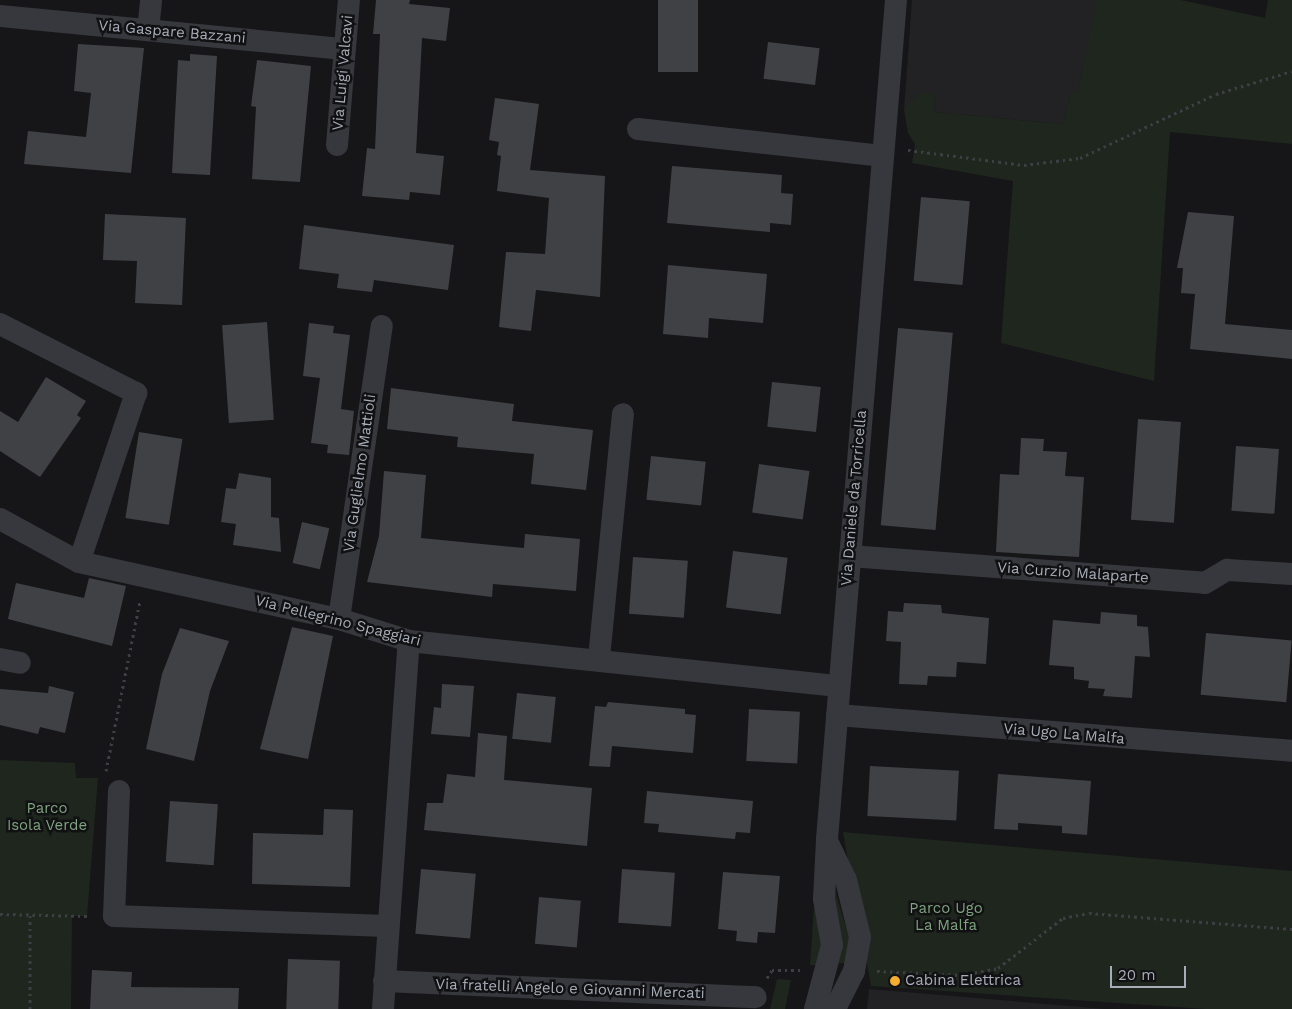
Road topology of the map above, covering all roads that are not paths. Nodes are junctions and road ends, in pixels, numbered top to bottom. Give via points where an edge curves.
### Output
1 (151, 0) edge
2 (349, 0) edge
3 (896, 0) edge
4 (0, 16) edge
5 (148, 30) junction
6 (344, 49) junction
7 (638, 129) dead end
8 (337, 145) dead end
9 (883, 150) junction
10 (0, 324) edge
11 (382, 326) dead end
12 (623, 414) dead end
13 (0, 519) edge
14 (850, 556) junction
15 (79, 562) junction
16 (1292, 574) edge
17 (338, 619) junction
18 (409, 641) junction
19 (599, 658) junction
20 (839, 686) junction
21 (837, 715) junction
22 (1292, 751) edge
23 (119, 790) road end
24 (827, 839) junction
25 (387, 926) junction
26 (384, 981) junction
27 (756, 997) dead end
28 (383, 1009) edge
29 (814, 1009) edge
30 (835, 1009) edge

1 - 5 street
2 - 6 street, Via Luigi Valcavi
3 - 9 street, Via Daniele da Torricella
4 - 5 street, Via Gaspare Bazzani
5 - 6 street, Via Gaspare Bazzani
6 - 8 street, Via Luigi Valcavi
7 - 9 street
9 - 14 street, Via Daniele da Torricella
10 - 15 street via 136,393
11 - 17 street, Via Guglielmo Mattioli
12 - 19 street
13 - 15 street, Via Pellegrino Spaggiari
14 - 16 street, Via Curzio Malaparte via 1205,583 1227,570
14 - 20 street, Via Daniele da Torricella
15 - 17 street, Via Pellegrino Spaggiari
17 - 18 street, Via Pellegrino Spaggiari
18 - 19 street, Via Pellegrino Spaggiari
18 - 25 street
19 - 20 street, Via Pellegrino Spaggiari
20 - 21 street, Via Daniele da Torricella
21 - 22 street, Via Ugo La Malfa
21 - 24 street, Via Daniele da Torricella
23 - 25 street via 114,916
24 - 29 street, Via Daniele da Torricella via 824,899 832,945
24 - 30 street, Via Daniele da Torricella via 846,880 860,937 854,971
25 - 26 street
26 - 27 street, Via fratelli Angelo e Giovanni Mercati
26 - 28 street

